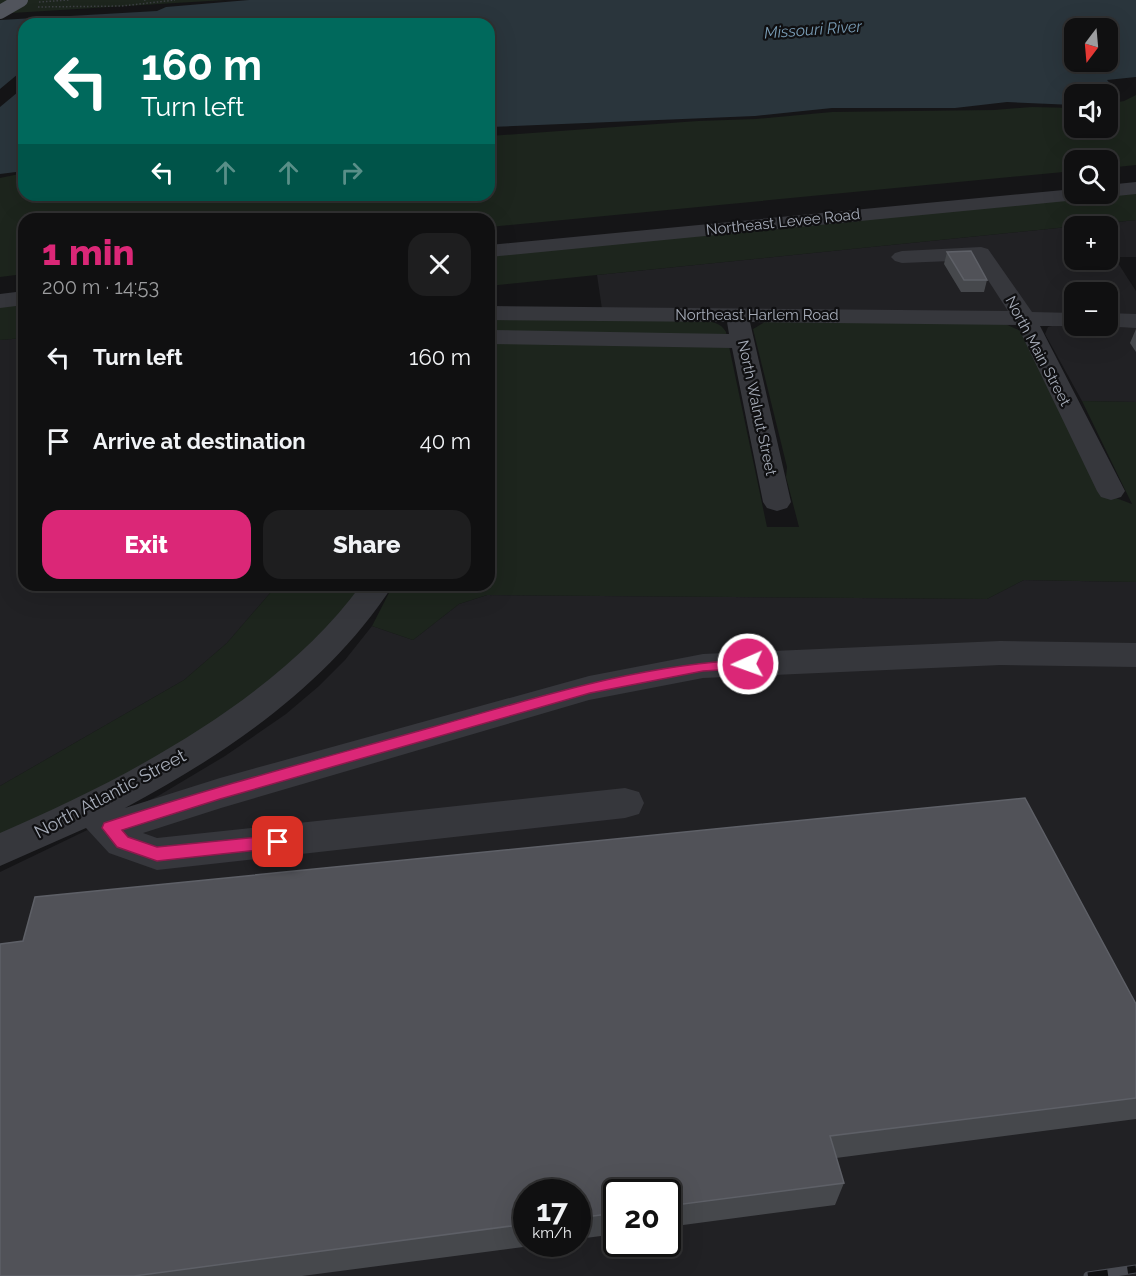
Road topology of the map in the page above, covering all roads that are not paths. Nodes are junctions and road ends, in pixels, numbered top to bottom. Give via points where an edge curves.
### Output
1 (26, 4) edge
2 (0, 12) edge
3 (1136, 188) edge
4 (1118, 190) edge
5 (1064, 195) edge
6 (495, 250) edge
7 (902, 257) dead end
8 (18, 298) edge
9 (0, 300) edge
10 (495, 313) edge
11 (599, 314) junction
12 (737, 315) junction
13 (1025, 320) junction
14 (1064, 320) edge
15 (1118, 320) edge
16 (1136, 321) edge
17 (495, 338) edge
18 (596, 339) junction
19 (742, 341) junction
20 (1111, 491) dead end
21 (777, 502) dead end
22 (372, 591) edge
23 (1136, 655) edge
24 (625, 803) dead end
25 (101, 818) junction
26 (0, 850) edge

1 - 2 main road, bridge
3 - 4 street
5 - 6 street, Northeast Levee Road
7 - 13 street, North Main Street via 981,253
8 - 9 street
10 - 11 street, Northeast Harlem Road
11 - 12 street, Northeast Harlem Road
11 - 18 street
12 - 13 street, Northeast Harlem Road
12 - 19 street, North Walnut Street
13 - 14 street, Northeast Harlem Road
13 - 20 street, North Main Street
15 - 16 street
17 - 18 street
18 - 19 street
19 - 21 street, North Walnut Street
22 - 25 street, North Atlantic Street via 336,640 277,693 138,784
23 - 25 street via 1000,653 703,666 590,688 220,793
24 - 25 street via 157,854 123,842
25 - 26 street, North Atlantic Street

